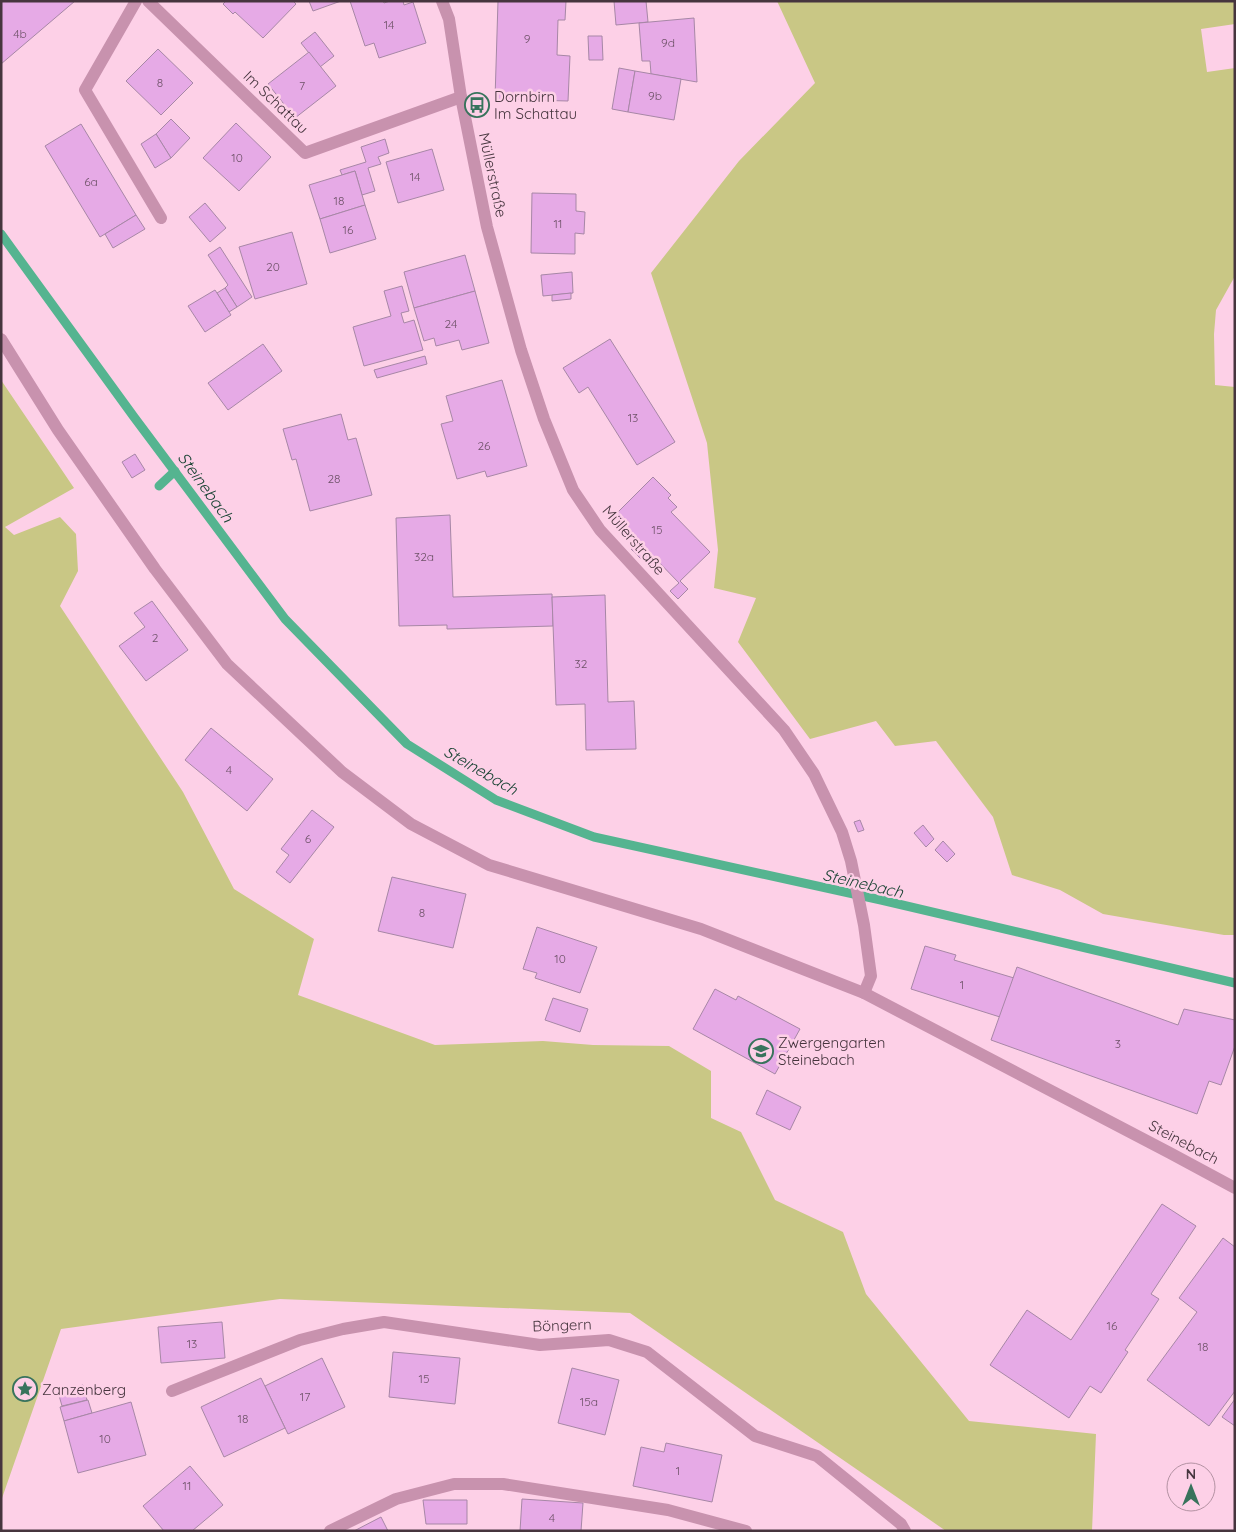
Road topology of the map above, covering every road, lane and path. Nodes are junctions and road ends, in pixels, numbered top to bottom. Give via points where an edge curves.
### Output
1 (136, 1) edge
2 (148, 1) edge
3 (442, 1) edge
4 (461, 97) junction
5 (161, 218) dead end
6 (1, 339) edge
7 (864, 993) junction
8 (1235, 1188) edge
9 (172, 1391) dead end
10 (330, 1531) edge
11 (746, 1531) edge
12 (904, 1531) edge

1 - 5 street via 85,90
2 - 4 street, Im Schattau via 305,153
3 - 4 street, Müllerstraße via 449,19
4 - 7 street, Müllerstraße via 487,227 521,350 544,419 574,490 600,530 784,730 814,774 842,832 853,873 871,976
6 - 7 street, Steinebach via 58,430 155,569 227,664 342,772 388,807 411,824 489,865 701,929
7 - 8 street, Steinebach
9 - 12 street, Böngern via 300,1340 384,1322 540,1345 609,1340 647,1352 755,1436 817,1456 901,1524
10 - 11 street via 396,1499 454,1484 503,1484 668,1510

